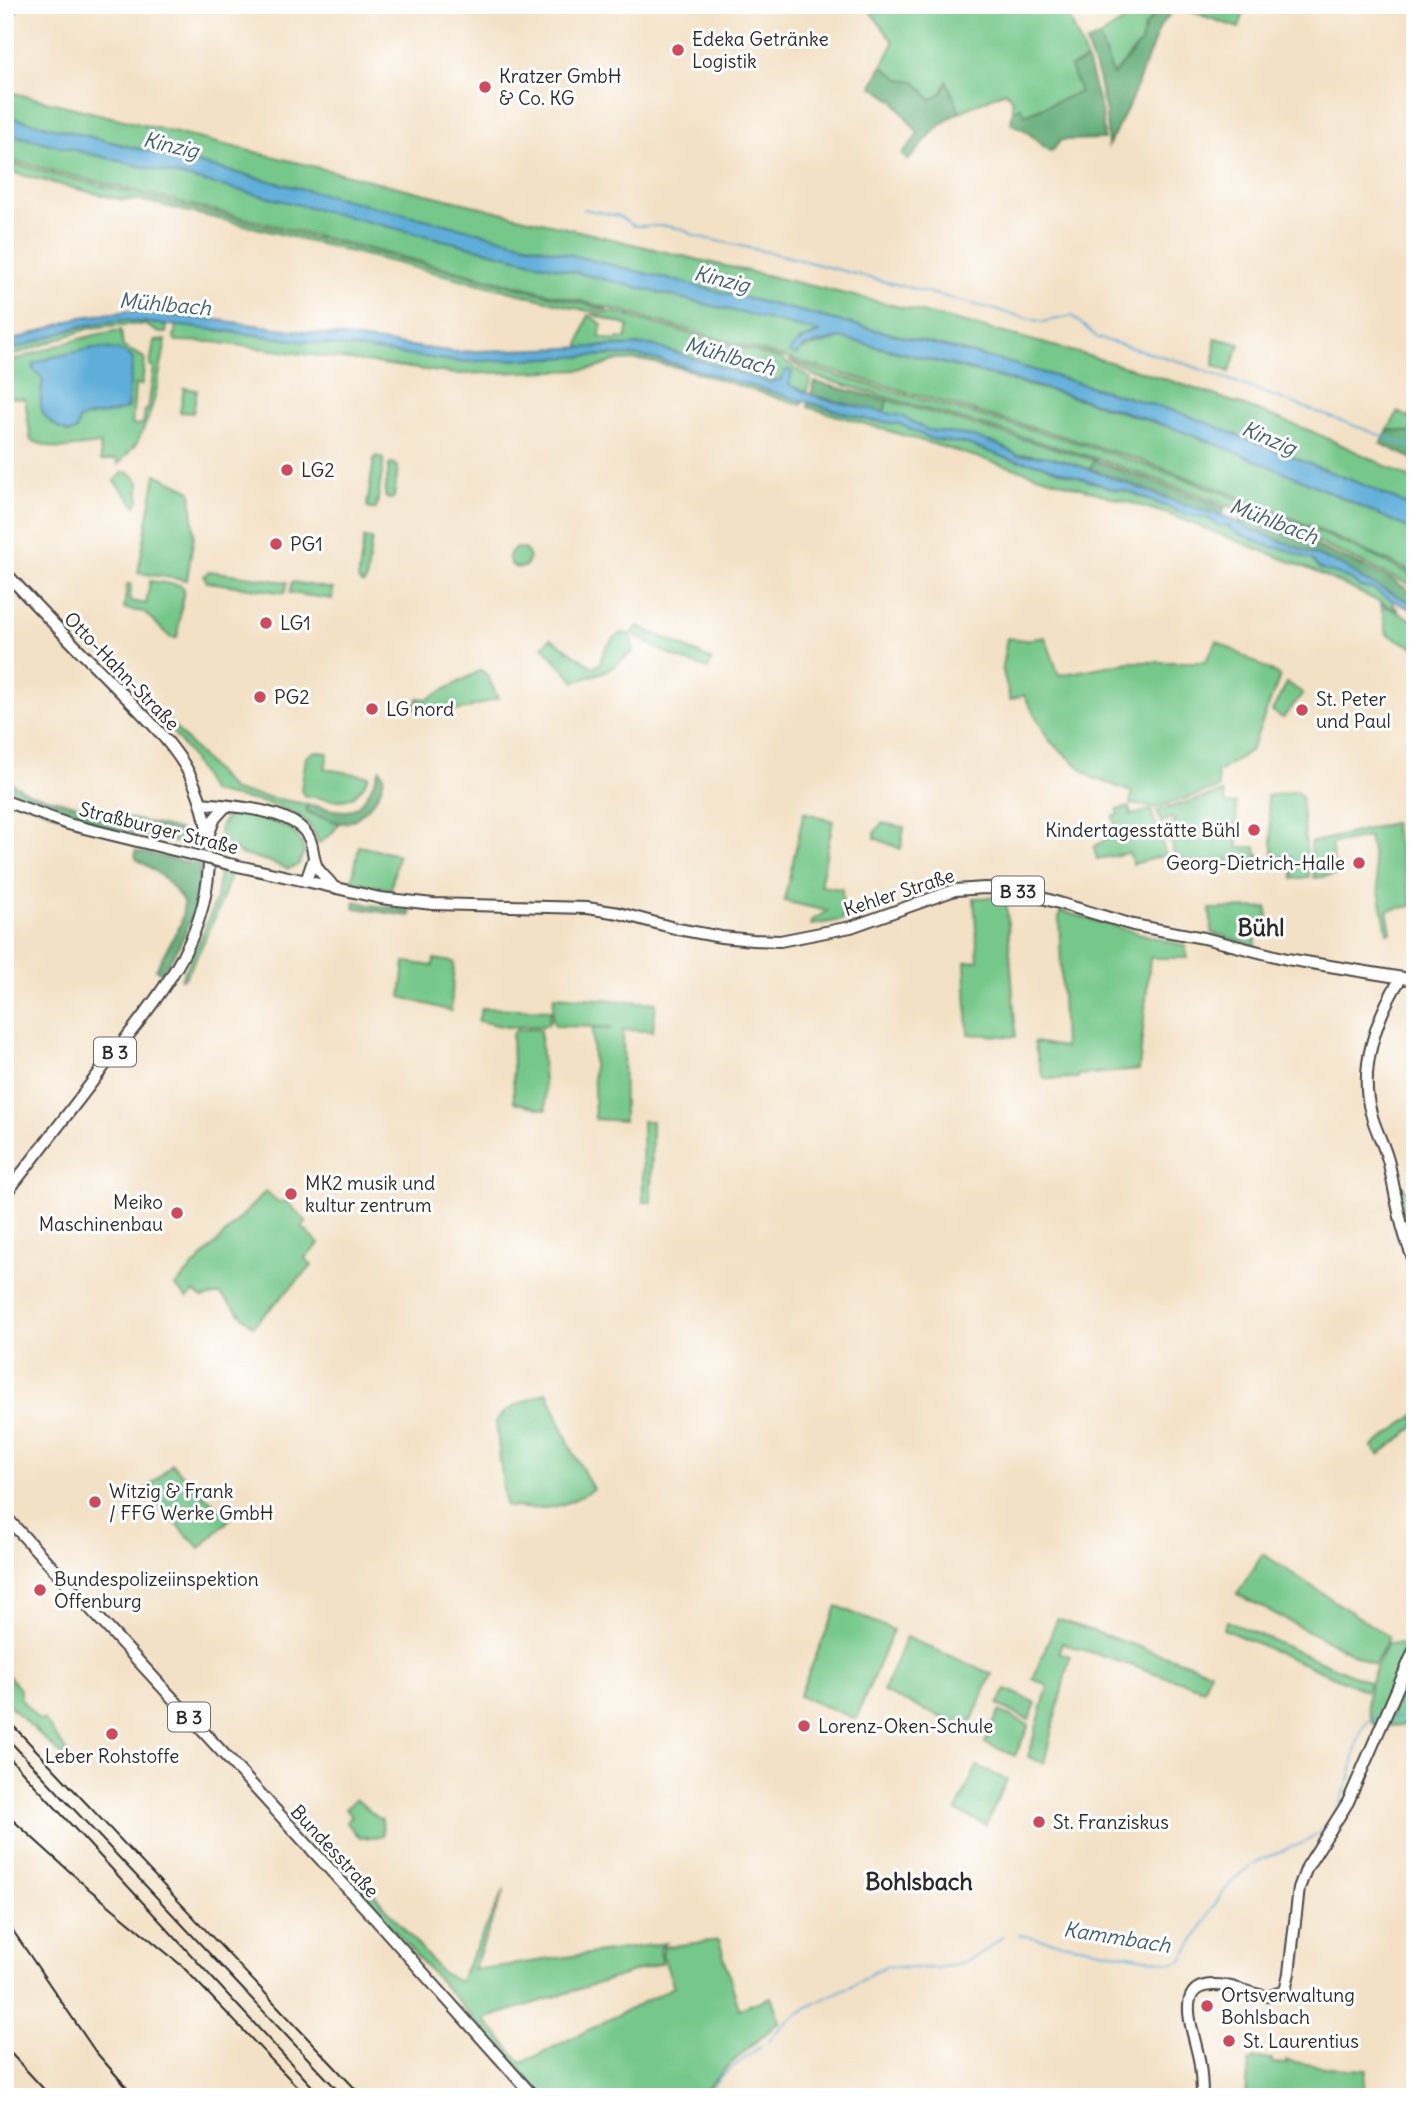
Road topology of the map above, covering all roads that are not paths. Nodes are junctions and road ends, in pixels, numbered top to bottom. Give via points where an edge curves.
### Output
1 (11, 5) edge
2 (5, 25) edge
3 (5, 572) edge
4 (5, 801) edge
5 (202, 803) junction
6 (226, 806) junction
7 (209, 835) junction
8 (314, 858) junction
9 (306, 881) junction
10 (334, 888) junction
11 (1401, 978) junction
12 (1415, 980) edge
13 (5, 1195) edge
14 (1415, 1263) edge
15 (5, 1516) edge
16 (1415, 1648) edge
17 (534, 2097) edge
18 (1202, 2097) edge

1 - 2 main road
3 - 5 main road, Otto-Hahn-Straße / B 3 via 164,738 187,770
4 - 9 main road, Straßburger Straße, bridge via 68,824
5 - 6 main road
5 - 7 main road, B 3
6 - 7 main road
6 - 8 main road via 290,819 309,837
7 - 13 main road, B 3 via 202,914 181,961
8 - 9 main road
8 - 10 main road
9 - 10 main road, Kehler Straße / B 33
10 - 11 main road, Kehler Straße / B 33 via 433,904 587,908 721,937 780,941 868,923 955,890 1012,889 1132,925 1287,960
11 - 12 main road, Kehler Straße / B 33
11 - 14 main road via 1381,1017 1368,1063 1367,1087 1370,1112 1386,1149
15 - 17 main road, Bundesstraße / B 3
16 - 18 main road via 1348,1802 1299,1888 1285,1990 1269,1996 1208,1985 1196,1990 1188,2004

